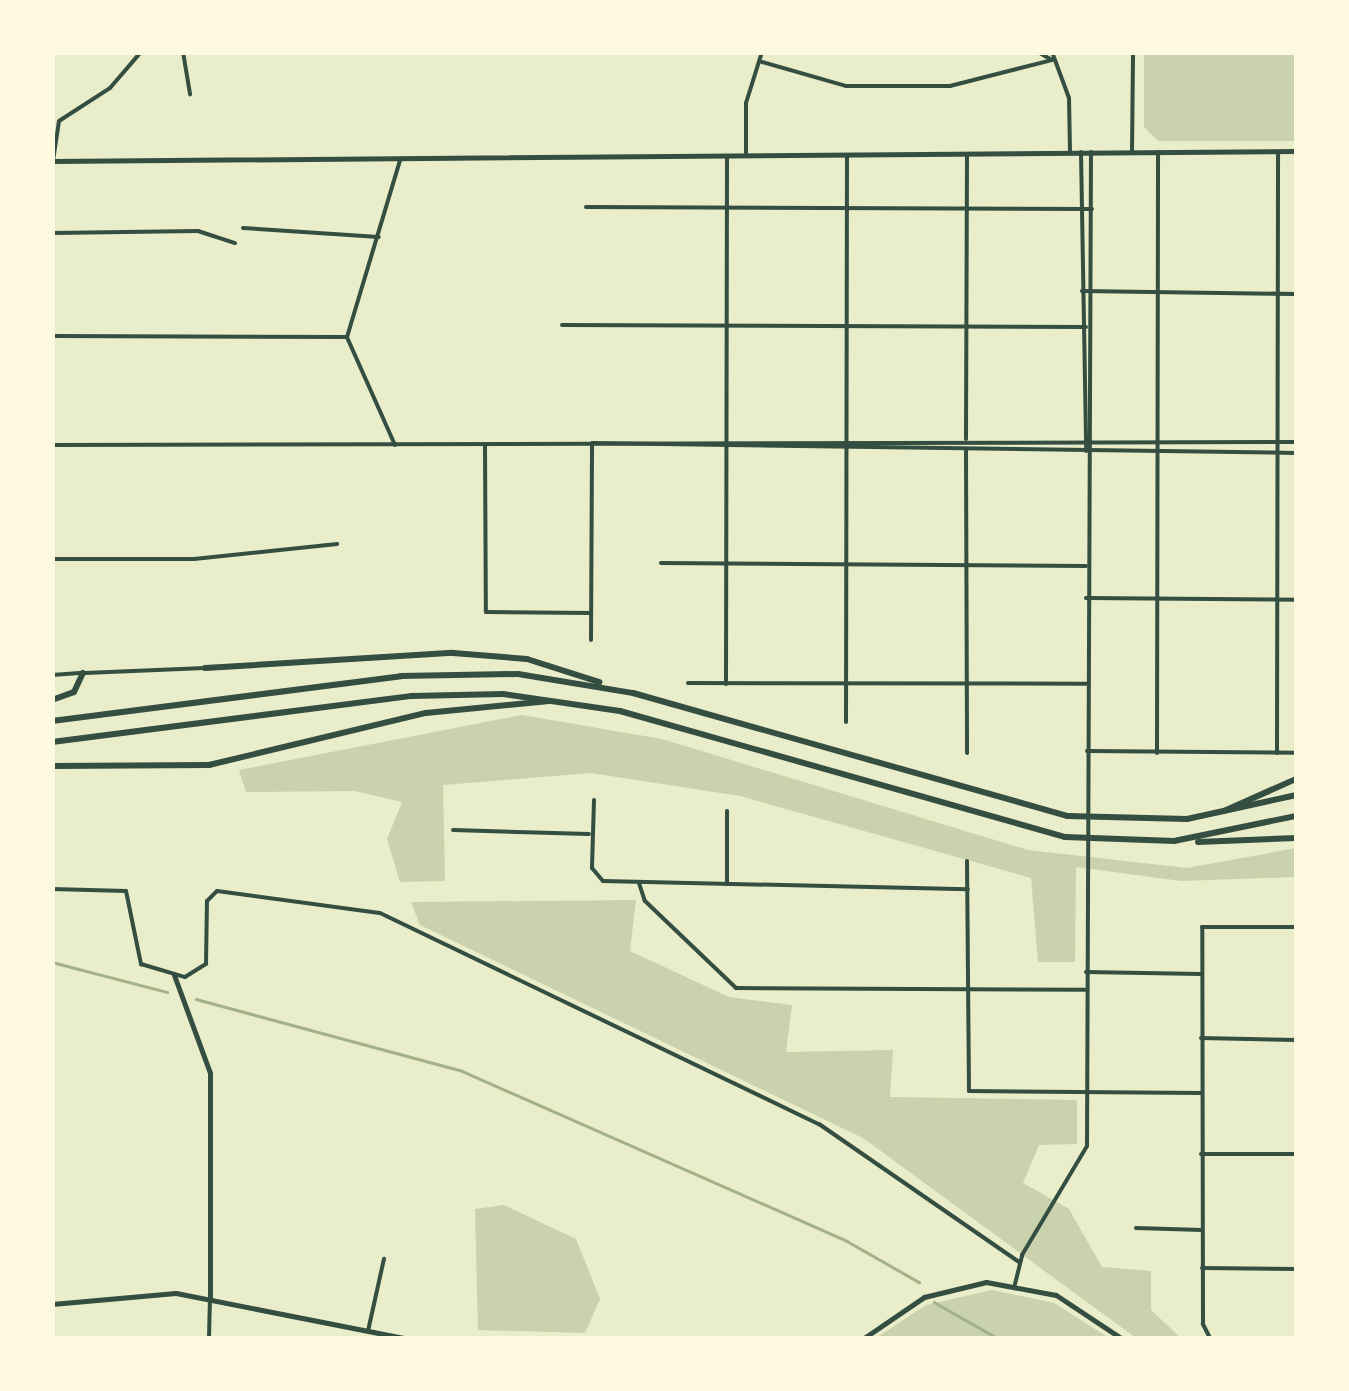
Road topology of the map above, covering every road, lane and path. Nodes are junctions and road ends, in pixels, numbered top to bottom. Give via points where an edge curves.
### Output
1 (140, 52) edge
2 (183, 52) edge
3 (762, 52) edge
4 (1038, 52) edge
5 (1052, 52) edge
6 (1133, 52) edge
7 (1052, 60) junction
8 (762, 62) junction
9 (190, 94) dead end
10 (1278, 151) junction
11 (1296, 151) edge
12 (1070, 152) junction
13 (1081, 152) junction
14 (1091, 152) junction
15 (1132, 152) junction
16 (1158, 152) junction
17 (967, 154) junction
18 (746, 156) junction
19 (846, 156) junction
20 (727, 157) junction
21 (400, 159) junction
22 (52, 161) edge
23 (586, 207) dead end
24 (727, 208) junction
25 (846, 208) junction
26 (1080, 208) junction
27 (1092, 208) junction
28 (966, 210) junction
29 (243, 228) dead end
30 (52, 233) edge
31 (379, 237) junction
32 (236, 243) dead end
33 (1082, 291) junction
34 (1091, 291) junction
35 (1158, 292) junction
36 (1277, 294) junction
37 (1296, 294) edge
38 (562, 325) dead end
39 (726, 325) junction
40 (848, 326) junction
41 (966, 326) junction
42 (1082, 327) junction
43 (1090, 327) junction
44 (52, 336) edge
45 (347, 337) junction
46 (726, 438) junction
47 (846, 439) junction
48 (954, 439) junction
49 (966, 439) junction
50 (976, 439) junction
51 (1081, 440) junction
52 (1090, 440) junction
53 (1158, 440) junction
54 (1277, 442) junction
55 (1296, 442) edge
56 (592, 443) junction
57 (485, 444) junction
58 (395, 445) junction
59 (52, 446) edge
60 (726, 450) junction
61 (846, 450) junction
62 (955, 450) junction
63 (966, 450) junction
64 (976, 450) junction
65 (1086, 451) junction
66 (1158, 451) junction
67 (1277, 452) junction
68 (1296, 453) edge
69 (336, 544) dead end
70 (52, 558) edge
71 (661, 563) dead end
72 (727, 564) junction
73 (966, 564) junction
74 (846, 565) junction
75 (1086, 566) junction
76 (1086, 598) junction
77 (1157, 599) junction
78 (1277, 599) junction
79 (1296, 600) edge
80 (591, 613) junction
81 (591, 640) dead end
82 (205, 668) joint
83 (83, 673) junction
84 (52, 674) edge
85 (688, 683) dead end
86 (966, 683) junction
87 (726, 684) junction
88 (846, 684) junction
89 (1086, 684) junction
90 (633, 693) junction
91 (558, 699) junction
92 (52, 700) edge
93 (52, 721) edge
94 (846, 722) dead end
95 (52, 742) edge
96 (1087, 751) junction
97 (1157, 752) junction
98 (967, 753) dead end
99 (1277, 753) junction
100 (1296, 753) edge
101 (52, 766) edge
102 (1296, 779) edge
103 (1296, 796) edge
104 (594, 800) dead end
105 (727, 811) dead end
106 (1213, 816) junction
107 (1296, 816) edge
108 (453, 830) dead end
109 (589, 834) junction
110 (1296, 838) edge
111 (1174, 841) junction
112 (967, 862) dead end
113 (639, 883) junction
114 (727, 884) junction
115 (52, 889) edge
116 (968, 889) junction
117 (1296, 927) edge
118 (1086, 972) junction
119 (1200, 974) junction
120 (174, 975) junction
121 (1085, 990) junction
122 (968, 991) junction
123 (1201, 1038) junction
124 (1296, 1040) edge
125 (1086, 1091) junction
126 (1201, 1093) junction
127 (1201, 1154) junction
128 (1296, 1154) edge
129 (1136, 1228) dead end
130 (1202, 1230) junction
131 (384, 1259) dead end
132 (1019, 1262) junction
133 (1202, 1268) junction
134 (1296, 1269) edge
135 (1015, 1284) junction
136 (210, 1298) junction
137 (52, 1304) edge
138 (368, 1331) junction
139 (209, 1338) edge
140 (404, 1338) edge
141 (864, 1338) edge
142 (1121, 1338) edge
143 (1210, 1338) edge

1 - 22 street via 103,94 58,122
2 - 9 street
3 - 8 street
4 - 7 street
5 - 7 street
6 - 15 street
7 - 8 street via 950,86 846,86
7 - 12 street via 1069,98
8 - 18 street via 746,103
10 - 11 main road
10 - 16 main road
10 - 36 street
12 - 13 main road
12 - 17 main road
13 - 14 main road
13 - 26 street
14 - 15 main road
14 - 27 street
15 - 16 main road
16 - 35 street
17 - 19 main road
17 - 28 street
18 - 19 main road
18 - 20 main road
19 - 25 street
20 - 21 main road
20 - 24 street
21 - 22 main road
21 - 31 street
23 - 24 street
24 - 25 street
24 - 39 street
25 - 28 street
25 - 40 street
26 - 27 street
26 - 28 street
26 - 33 street
27 - 34 street
28 - 41 street
29 - 31 street
30 - 32 street via 198,231
31 - 45 street
33 - 34 street
33 - 42 street
34 - 35 street
34 - 43 street
35 - 36 street
35 - 53 street
36 - 37 street
36 - 54 street
38 - 39 street
39 - 40 street
39 - 46 street
40 - 41 street
40 - 47 street
41 - 42 street
41 - 49 street
42 - 43 street
42 - 51 street
43 - 52 street
44 - 45 street
45 - 58 street
46 - 47 street
46 - 56 street
46 - 60 street
47 - 48 street
47 - 61 street
48 - 49 street
48 - 62 street
49 - 50 street
50 - 51 street
50 - 64 street
51 - 52 street
51 - 65 street
52 - 53 street
52 - 65 street
53 - 54 street
53 - 66 street
54 - 55 street
54 - 67 street
56 - 57 street
56 - 60 street
56 - 80 street
57 - 58 street
57 - 80 street via 486,612
58 - 59 street
60 - 61 street
60 - 72 street
61 - 62 street
61 - 74 street
62 - 63 street
63 - 64 street
63 - 73 street
64 - 65 street
65 - 66 street
65 - 75 street
66 - 67 street
66 - 77 street
67 - 68 street
67 - 78 street
69 - 70 street via 194,559
71 - 72 street
72 - 74 street
72 - 87 street
73 - 74 street
73 - 75 street
73 - 86 street
74 - 88 street
75 - 76 street
76 - 77 street
76 - 89 street
77 - 78 street
77 - 97 street
78 - 79 street
78 - 99 street
80 - 81 street
82 - 83 street
82 - 90 highway via 478,654 527,659
83 - 84 street
83 - 92 highway via 72,694
85 - 87 street
86 - 88 street
86 - 89 street
86 - 98 street
87 - 88 street
88 - 94 street
89 - 96 street
90 - 93 highway via 474,672
90 - 106 highway via 1034,811 1129,822
91 - 95 highway via 444,694
91 - 101 highway via 426,714 208,764
91 - 111 highway via 1032,830
96 - 97 street
96 - 118 street
97 - 99 street
99 - 100 street
102 - 106 highway
103 - 106 highway
104 - 109 street
105 - 114 street
107 - 111 highway
108 - 109 street
109 - 113 street via 600,879
110 - 111 highway
112 - 116 street
113 - 114 street
113 - 122 street via 645,900 727,983 754,990
114 - 116 street
115 - 120 street via 130,894 141,964
116 - 122 street
117 - 119 street via 1202,926
118 - 119 street
118 - 121 street
119 - 123 street
120 - 132 street via 206,964 207,902 217,890 372,910 818,1124
120 - 136 main road via 210,1073
121 - 122 street
121 - 125 street
122 - 125 street via 969,1091
123 - 124 street
123 - 126 street
125 - 126 street
125 - 132 street via 1083,1159
126 - 127 street
127 - 128 street
127 - 130 street
129 - 130 street
130 - 133 street
131 - 138 street
132 - 135 street
133 - 134 street
133 - 143 street
135 - 141 main road via 934,1293
135 - 142 main road via 1069,1302
136 - 137 main road via 132,1292
136 - 138 main road
136 - 139 street
138 - 140 main road

